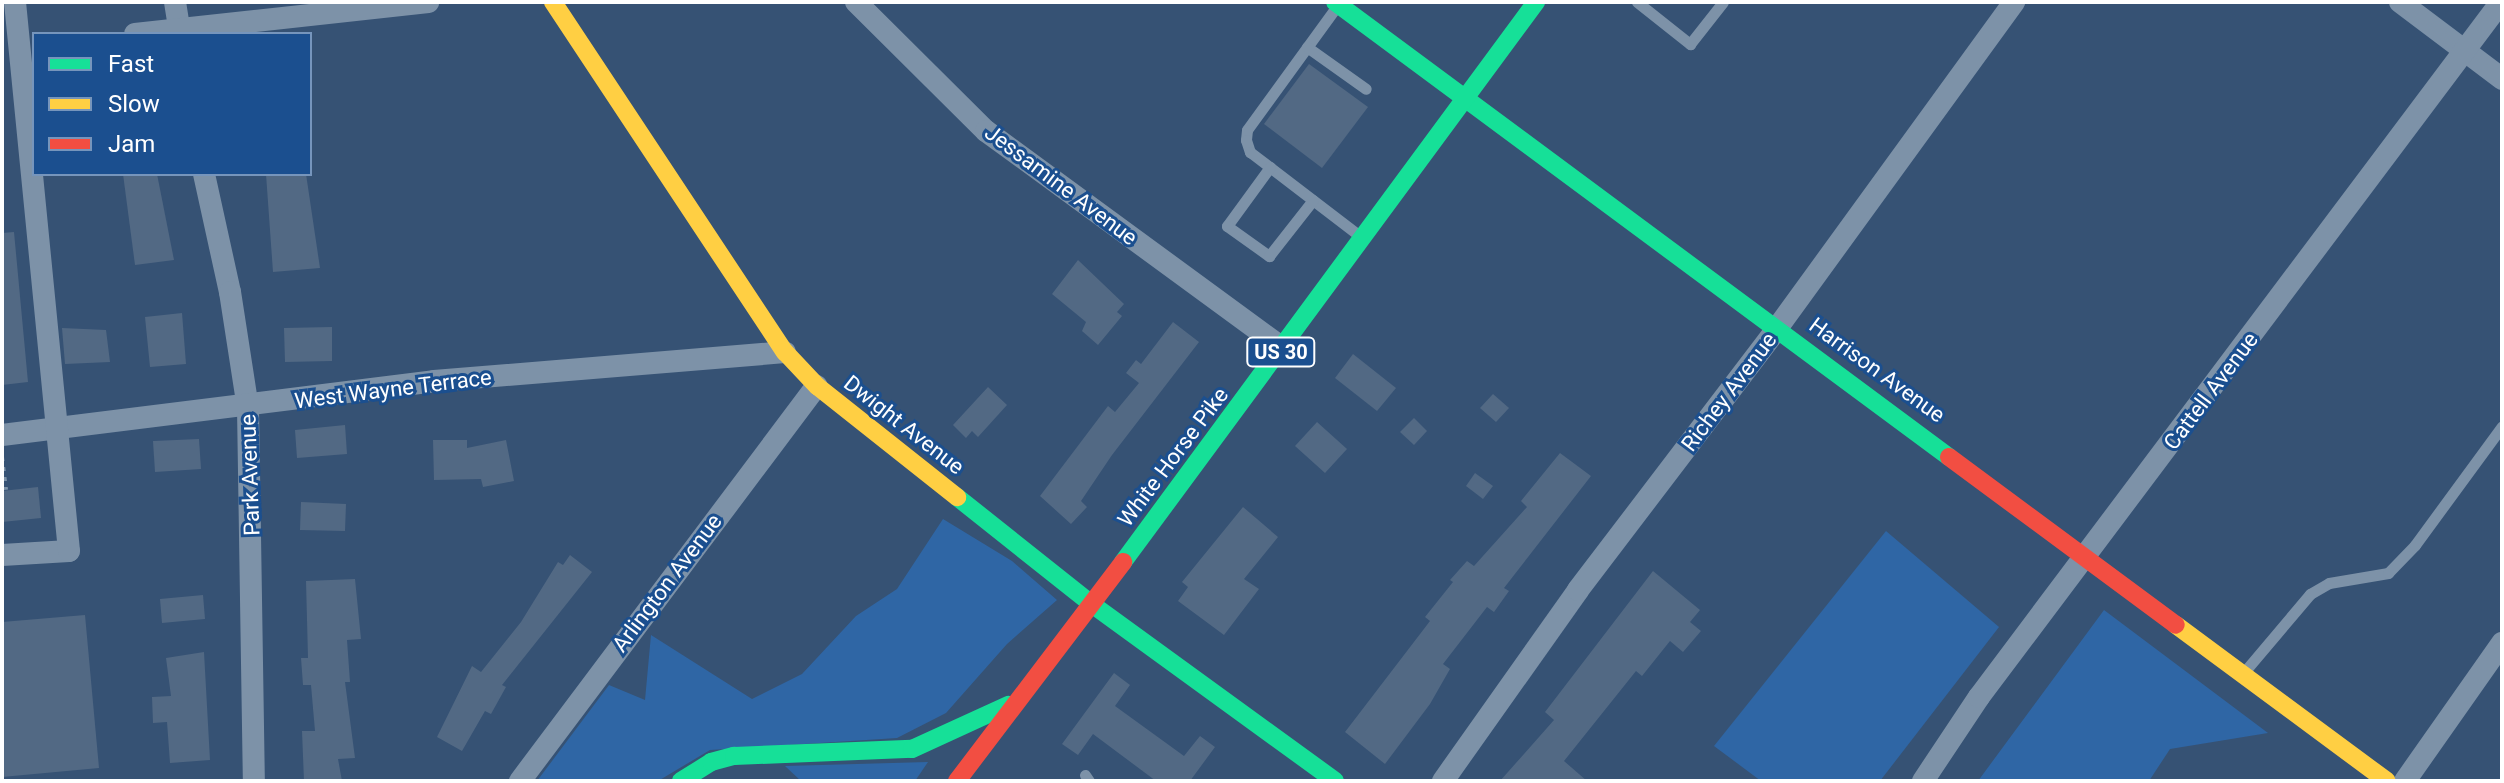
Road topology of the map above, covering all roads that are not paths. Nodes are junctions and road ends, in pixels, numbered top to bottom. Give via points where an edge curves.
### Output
1 (15, 2) edge
2 (175, 2) edge
3 (428, 2) edge
4 (553, 2) edge
5 (856, 2) edge
6 (1536, 2) edge
7 (1637, 2) edge
8 (1723, 2) edge
9 (2014, 2) edge
10 (2400, 2) edge
11 (2501, 2) edge
12 (1336, 3) edge
13 (180, 32) edge
14 (19, 46) edge
15 (1307, 47) junction
16 (2465, 51) junction
17 (2502, 79) edge
18 (1366, 89) dead end
19 (1467, 97) junction
20 (1270, 167) junction
21 (32, 170) edge
22 (33, 176) edge
23 (204, 176) edge
24 (1313, 200) junction
25 (1364, 239) junction
26 (1778, 327) junction
27 (1284, 349) junction
28 (785, 352) junction
29 (817, 386) junction
30 (248, 408) junction
31 (2502, 426) edge
32 (59, 429) junction
33 (2, 435) edge
34 (2, 555) edge
35 (2086, 555) junction
36 (1093, 605) junction
37 (2502, 643) edge
38 (2245, 671) junction
39 (1019, 699) junction
40 (246, 780) edge
41 (2403, 780) edge
42 (520, 781) edge
43 (681, 781) edge
44 (957, 781) edge
45 (1335, 781) edge
46 (1443, 781) edge
47 (1923, 781) edge

1 - 14 street
2 - 13 street
3 - 13 street
4 - 28 main road, Dwight Avenue
5 - 27 street, Jessamine Avenue via 986,131
6 - 19 main road, White Horse Pike / US 30
7 - 8 lane via 1690,44
9 - 26 street, Richey Avenue
10 - 16 street
11 - 16 street, Cattell Avenue
12 - 15 lane
12 - 19 main road, Harrison Avenue
14 - 21 street
15 - 18 lane
15 - 20 lane via 1247,130 1250,152
16 - 17 street
16 - 35 street, Cattell Avenue
19 - 25 main road, White Horse Pike / US 30
19 - 26 main road, Harrison Avenue
20 - 24 lane
20 - 24 lane via 1227,226 1269,256
22 - 32 street
23 - 30 street, Park Avenue
24 - 25 lane
25 - 27 main road, White Horse Pike / US 30
26 - 35 main road, Harrison Avenue
26 - 46 street, Richey Avenue via 1578,590
27 - 36 main road, White Horse Pike / US 30
28 - 29 main road, Dwight Avenue
28 - 30 street, West Wayne Terrace via 434,381
29 - 36 main road, Dwight Avenue
29 - 42 street, Arlington Avenue
30 - 32 street, West Wayne Terrace
30 - 40 street, Park Avenue
31 - 38 lane via 2415,545 2388,573 2329,583 2310,594
32 - 33 street, West Wayne Terrace
32 - 34 street via 69,551
35 - 38 main road, Harrison Avenue
35 - 47 street, Cattell Avenue
36 - 39 main road, White Horse Pike / US 30
36 - 45 main road, Dwight Avenue
37 - 41 street
38 - 41 main road, Harrison Avenue
39 - 43 main road via 954,734 912,749 734,756 711,762
39 - 44 main road, White Horse Pike / US 30

